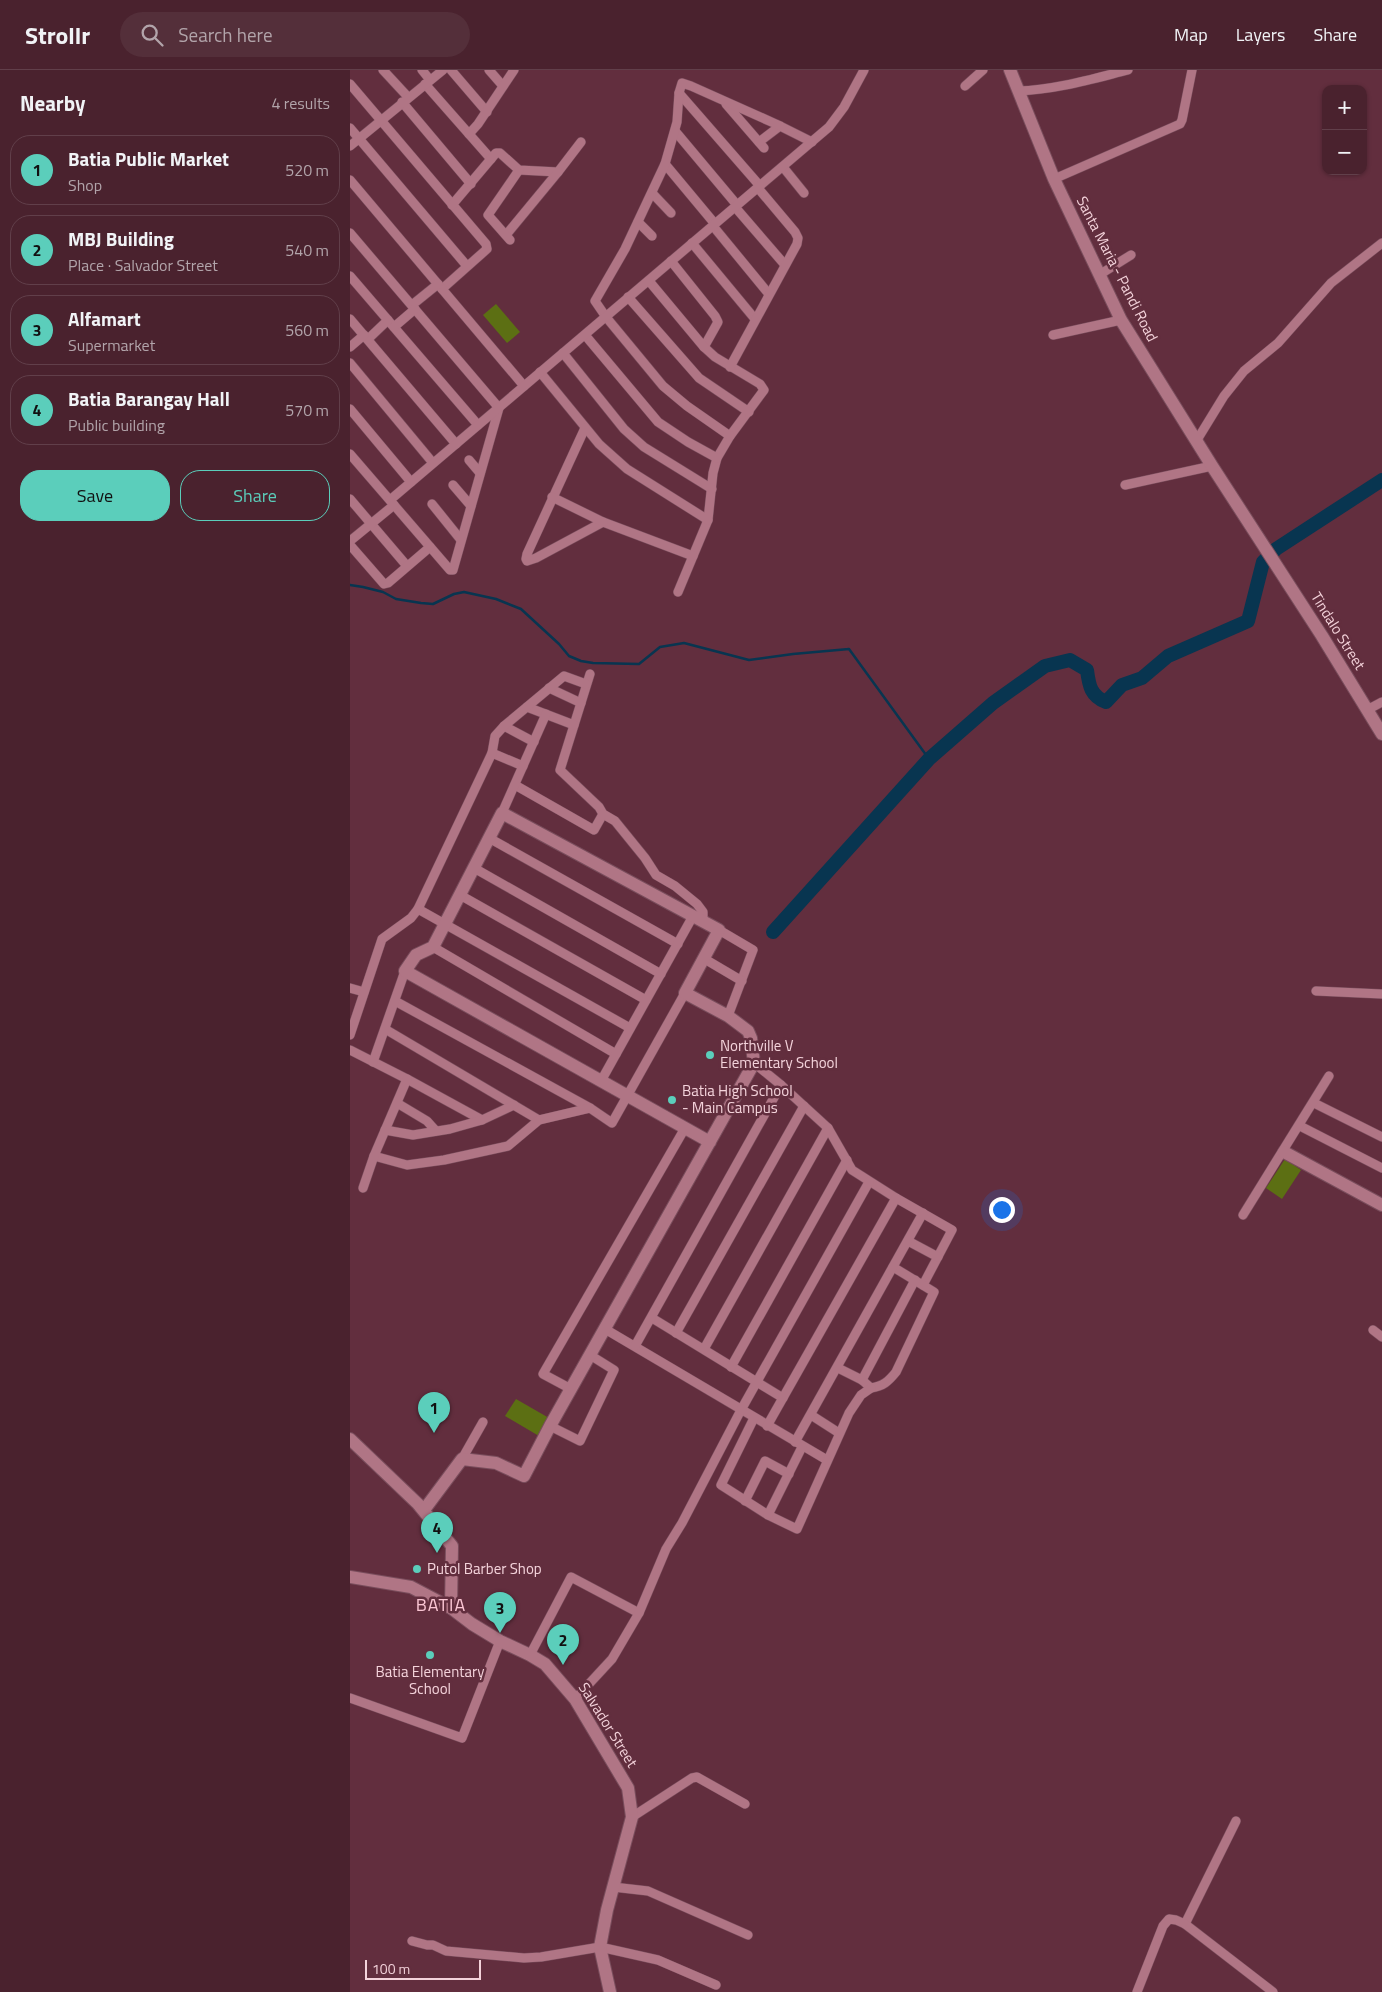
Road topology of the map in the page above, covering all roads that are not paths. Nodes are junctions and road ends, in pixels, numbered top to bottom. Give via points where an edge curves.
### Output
1 (382, 70) edge
2 (422, 70) edge
3 (443, 70) edge
4 (451, 70) edge
5 (489, 70) edge
6 (514, 70) edge
7 (864, 70) edge
8 (983, 70) edge
9 (1010, 70) edge
10 (1128, 70) edge
11 (1192, 70) edge
12 (427, 82) junction
13 (350, 84) edge
14 (503, 86) junction
15 (965, 86) dead end
16 (1018, 91) junction
17 (679, 93) junction
18 (405, 100) junction
19 (724, 101) junction
20 (487, 112) junction
21 (381, 120) junction
22 (780, 126) junction
23 (350, 128) edge
24 (675, 131) junction
25 (469, 134) junction
26 (359, 139) junction
27 (581, 142) dead end
28 (812, 142) junction
29 (350, 146) edge
30 (491, 159) junction
31 (664, 164) junction
32 (783, 167) junction
33 (519, 170) junction
34 (558, 172) junction
35 (1054, 179) junction
36 (350, 180) edge
37 (471, 184) junction
38 (759, 187) junction
39 (652, 192) junction
40 (804, 193) dead end
41 (452, 205) junction
42 (736, 206) junction
43 (671, 213) dead end
44 (638, 222) junction
45 (714, 225) junction
46 (350, 232) edge
47 (652, 236) dead end
48 (1382, 243) edge
49 (692, 244) junction
50 (1131, 255) dead end
51 (671, 261) junction
52 (785, 265) junction
53 (467, 266) junction
54 (1099, 275) junction
55 (350, 276) edge
56 (648, 281) junction
57 (440, 287) junction
58 (768, 293) junction
59 (628, 297) junction
60 (413, 307) junction
61 (606, 317) junction
62 (350, 319) edge
63 (755, 319) junction
64 (1122, 320) junction
65 (391, 324) junction
66 (585, 335) junction
67 (1053, 335) dead end
68 (366, 337) junction
69 (350, 347) edge
70 (704, 347) junction
71 (563, 353) junction
72 (350, 363) edge
73 (730, 367) junction
74 (540, 372) junction
75 (524, 386) junction
76 (350, 408) edge
77 (499, 408) junction
78 (749, 412) junction
79 (478, 425) junction
80 (585, 428) junction
81 (730, 436) junction
82 (1196, 440) junction
83 (456, 444) junction
84 (350, 454) edge
85 (718, 458) junction
86 (469, 460) dead end
87 (433, 463) junction
88 (1212, 466) junction
89 (480, 473) junction
90 (411, 482) junction
91 (454, 485) dead end
92 (1124, 485) dead end
93 (712, 489) junction
94 (552, 497) junction
95 (350, 499) edge
96 (392, 502) junction
97 (432, 504) dead end
98 (471, 506) junction
99 (708, 520) junction
100 (603, 522) junction
101 (371, 523) junction
102 (461, 540) junction
103 (350, 543) edge
104 (430, 546) junction
105 (1266, 546) joint
106 (693, 556) junction
107 (407, 566) junction
108 (678, 592) dead end
109 (590, 674) dead end
110 (586, 684) junction
111 (549, 688) junction
112 (1382, 702) edge
113 (581, 703) junction
114 (527, 707) junction
115 (1367, 710) junction
116 (546, 714) junction
117 (504, 726) junction
118 (574, 726) junction
119 (1382, 734) edge
120 (534, 742) junction
121 (492, 753) junction
122 (523, 766) junction
123 (515, 785) junction
124 (502, 812) junction
125 (603, 814) junction
126 (489, 838) junction
127 (474, 868) junction
128 (656, 875) junction
129 (649, 892) junction
130 (460, 895) junction
131 (418, 908) junction
132 (698, 918) junction
133 (445, 924) junction
134 (718, 930) junction
135 (678, 944) junction
136 (433, 948) junction
137 (703, 958) junction
138 (405, 971) junction
139 (661, 974) junction
140 (742, 981) junction
141 (350, 988) edge
142 (1316, 991) dead end
143 (364, 992) junction
144 (684, 992) junction
145 (1382, 994) edge
146 (646, 1000) junction
147 (395, 1001) junction
148 (728, 1016) junction
149 (630, 1028) junction
150 (385, 1029) junction
151 (350, 1035) edge
152 (350, 1050) edge
153 (616, 1054) junction
154 (373, 1062) junction
155 (754, 1063) junction
156 (1329, 1076) dead end
157 (407, 1079) junction
158 (601, 1081) junction
159 (781, 1085) junction
160 (627, 1095) junction
161 (397, 1103) junction
162 (1314, 1103) junction
163 (514, 1105) junction
164 (804, 1106) junction
165 (590, 1108) junction
166 (482, 1120) junction
167 (539, 1120) junction
168 (1300, 1126) junction
169 (685, 1128) junction
170 (828, 1128) junction
171 (385, 1130) junction
172 (436, 1131) junction
173 (1382, 1137) edge
174 (710, 1142) junction
175 (1284, 1152) junction
176 (374, 1156) junction
177 (847, 1160) junction
178 (1382, 1168) edge
179 (869, 1182) junction
180 (363, 1188) dead end
181 (896, 1198) junction
182 (1382, 1206) edge
183 (923, 1213) junction
184 (1244, 1216) dead end
185 (908, 1241) junction
186 (938, 1257) junction
187 (893, 1267) junction
188 (919, 1283) junction
189 (652, 1318) junction
190 (605, 1329) junction
191 (1373, 1330) dead end
192 (676, 1333) junction
193 (1382, 1337) edge
194 (635, 1346) junction
195 (704, 1349) junction
196 (590, 1355) junction
197 (731, 1366) junction
198 (838, 1368) junction
199 (862, 1380) junction
200 (756, 1382) junction
201 (871, 1388) junction
202 (571, 1389) junction
203 (783, 1398) junction
204 (741, 1410) junction
205 (811, 1415) junction
206 (754, 1418) junction
207 (483, 1422) dead end
208 (550, 1426) junction
209 (768, 1426) junction
210 (839, 1433) junction
211 (350, 1439) edge
212 (798, 1444) junction
213 (462, 1459) junction
214 (827, 1460) junction
215 (789, 1474) junction
216 (745, 1501) junction
217 (424, 1510) junction
218 (768, 1515) junction
219 (350, 1577) edge
220 (451, 1608) junction
221 (639, 1613) junction
222 (500, 1641) junction
223 (530, 1655) junction
224 (350, 1698) edge
225 (575, 1699) junction
226 (745, 1804) dead end
227 (632, 1817) junction
228 (1236, 1821) dead end
229 (613, 1886) junction
230 (1185, 1924) junction
231 (748, 1935) dead end
232 (412, 1941) dead end
233 (600, 1947) junction
234 (716, 1985) dead end
235 (610, 1992) edge
236 (1137, 1992) edge
237 (1273, 1992) edge

1 - 18 street
2 - 12 street
3 - 12 street
4 - 20 street
5 - 14 street
6 - 14 street
7 - 28 street via 844,107
8 - 15 street
9 - 16 street, Santa Maria - Pandi Road
10 - 16 street via 1037,91
11 - 35 street via 1180,124
12 - 18 street
12 - 25 street
13 - 21 street
14 - 20 street
16 - 35 street, Santa Maria - Pandi Road
17 - 19 street via 683,83
17 - 24 street
17 - 38 street
18 - 21 street
18 - 37 street
19 - 22 street
19 - 22 street via 762,145
20 - 25 street
21 - 26 street
21 - 41 street
22 - 28 street
23 - 26 street
24 - 31 street
24 - 42 street
25 - 30 street
26 - 29 street
26 - 53 street
27 - 34 street
28 - 32 street
30 - 33 street via 500,153
30 - 37 street
31 - 39 street
31 - 45 street
32 - 38 street
32 - 40 street
33 - 34 street
33 - 34 street via 488,214 508,238
35 - 54 street, Santa Maria - Pandi Road
36 - 57 street
37 - 41 street
38 - 42 street
38 - 52 street via 798,238
39 - 43 street
39 - 44 street
41 - 53 street via 486,244 487,249
42 - 45 street
42 - 52 street
44 - 47 street
44 - 61 street via 628,252 595,302
45 - 49 street
45 - 58 street
46 - 60 street
48 - 82 street via 1331,282 1278,343 1244,371
49 - 51 street
49 - 63 street
50 - 54 street
51 - 56 street
51 - 70 street via 718,322
52 - 58 street
53 - 57 street
54 - 64 street, Santa Maria - Pandi Road
55 - 65 street
56 - 59 street
56 - 70 street
57 - 60 street
57 - 75 street
58 - 63 street
59 - 61 street
59 - 78 street via 699,378
60 - 65 street
60 - 77 street
61 - 66 street
61 - 81 street via 663,386
62 - 68 street
63 - 73 street
64 - 67 street
64 - 82 street, Santa Maria - Pandi Road
65 - 68 street
65 - 79 street
66 - 71 street
66 - 85 street via 658,422
68 - 69 street
68 - 83 street
70 - 73 street
71 - 74 street
71 - 93 street via 624,429 644,447
72 - 87 street
73 - 78 street via 763,386 762,394
74 - 75 street
74 - 80 street
75 - 77 street
76 - 90 street
77 - 79 street
77 - 89 street
78 - 81 street
79 - 83 street
80 - 94 street
80 - 99 street via 627,469
81 - 85 street
82 - 88 street, Santa Maria - Pandi Road
83 - 87 street
84 - 96 street
85 - 93 street
86 - 89 street
87 - 90 street
88 - 92 street
88 - 105 street, Santa Maria - Pandi Road
89 - 98 street
90 - 96 street
91 - 98 street
93 - 99 street
94 - 100 street
94 - 100 street via 527,554 527,561
95 - 101 street
96 - 101 street
96 - 104 street
97 - 102 street
98 - 102 street
99 - 106 street
100 - 106 street
101 - 103 street
101 - 107 street
102 - 104 street via 452,571
103 - 107 street via 384,584
104 - 107 street
105 - 115 street, Tindalo Street
106 - 108 street
109 - 110 street
110 - 111 street via 564,676
110 - 113 street
111 - 113 street
111 - 114 street
112 - 115 street
113 - 118 street
114 - 116 street
114 - 117 street
115 - 119 street, Tindalo Street
116 - 118 street
116 - 120 street
117 - 120 street
117 - 121 street via 495,736
118 - 125 street via 560,770
120 - 122 street
121 - 122 street
121 - 131 street
122 - 123 street
123 - 124 street
123 - 125 street via 594,830
124 - 126 street
124 - 129 street
125 - 128 street via 615,821
126 - 127 street
126 - 135 street
127 - 130 street
127 - 139 street
128 - 129 street
128 - 132 street via 697,904 703,912
129 - 132 street
130 - 133 street
130 - 146 street
131 - 133 street
131 - 143 street via 411,918 382,939
132 - 134 street
132 - 135 street
133 - 136 street
133 - 149 street
134 - 137 street
134 - 140 street via 753,950
135 - 139 street
136 - 138 street via 416,956
136 - 153 street
137 - 140 street
137 - 144 street
138 - 147 street
138 - 158 street
139 - 146 street
140 - 148 street
141 - 143 street
142 - 145 street
143 - 151 street
144 - 148 street
144 - 160 street
146 - 149 street
147 - 150 street
147 - 165 street
148 - 155 street via 748,1031
149 - 153 street
150 - 154 street
150 - 163 street
152 - 154 street
153 - 158 street
154 - 157 street
155 - 159 street
155 - 174 street
156 - 162 street
157 - 161 street
157 - 166 street
158 - 160 street
159 - 164 street
159 - 189 street
160 - 165 street via 612,1123
160 - 169 street
161 - 171 street
161 - 172 street via 427,1121
162 - 168 street
162 - 173 street
163 - 166 street
163 - 167 street
164 - 170 street
164 - 192 street
165 - 167 street
166 - 172 street
167 - 176 street via 508,1146 444,1160 407,1165
168 - 175 street
168 - 178 street
169 - 174 street
169 - 202 street via 543,1374
170 - 177 street
170 - 195 street
171 - 172 street via 413,1134
171 - 176 street
174 - 190 street
175 - 182 street
175 - 184 street
176 - 180 street
177 - 179 street via 852,1170
177 - 197 street
179 - 181 street
179 - 200 street
181 - 183 street
181 - 203 street
183 - 185 street
183 - 186 street via 952,1230
185 - 186 street
185 - 187 street
186 - 188 street
187 - 188 street
187 - 198 street
188 - 199 street
188 - 201 street via 934,1292 896,1372 888,1383
189 - 192 street
189 - 194 street
190 - 194 street
190 - 196 street
191 - 193 street
192 - 195 street
194 - 204 street
195 - 197 street
196 - 202 street
196 - 208 street via 614,1370 580,1440
197 - 200 street
198 - 199 street
198 - 205 street
199 - 201 street
200 - 203 street
200 - 204 street
201 - 210 street via 861,1395
202 - 208 street
203 - 209 street
204 - 206 street
204 - 221 street via 666,1549
205 - 210 street
205 - 212 street
206 - 209 street
206 - 216 street via 721,1485
207 - 213 street
208 - 213 street via 524,1476 496,1463
209 - 212 street
210 - 214 street
211 - 217 street
212 - 214 street
212 - 215 street
213 - 217 street
214 - 218 street via 797,1529
215 - 216 street via 765,1461
215 - 218 street
216 - 218 street
217 - 220 street via 452,1546
219 - 220 street, Salvador Street via 410,1587
220 - 222 street, Salvador Street
221 - 223 street via 571,1578
221 - 225 street via 612,1659
222 - 223 street, Salvador Street
222 - 224 street via 462,1738
223 - 225 street, Salvador Street via 545,1664
225 - 227 street, Salvador Street via 628,1788
226 - 227 street via 697,1777
227 - 229 street, Salvador Street
228 - 230 street
229 - 231 street via 648,1891
229 - 233 street, Salvador Street
230 - 236 street via 1169,1919 1163,1926
230 - 237 street
232 - 233 street via 446,1951 524,1958
233 - 234 street via 658,1960
233 - 235 street, Salvador Street

